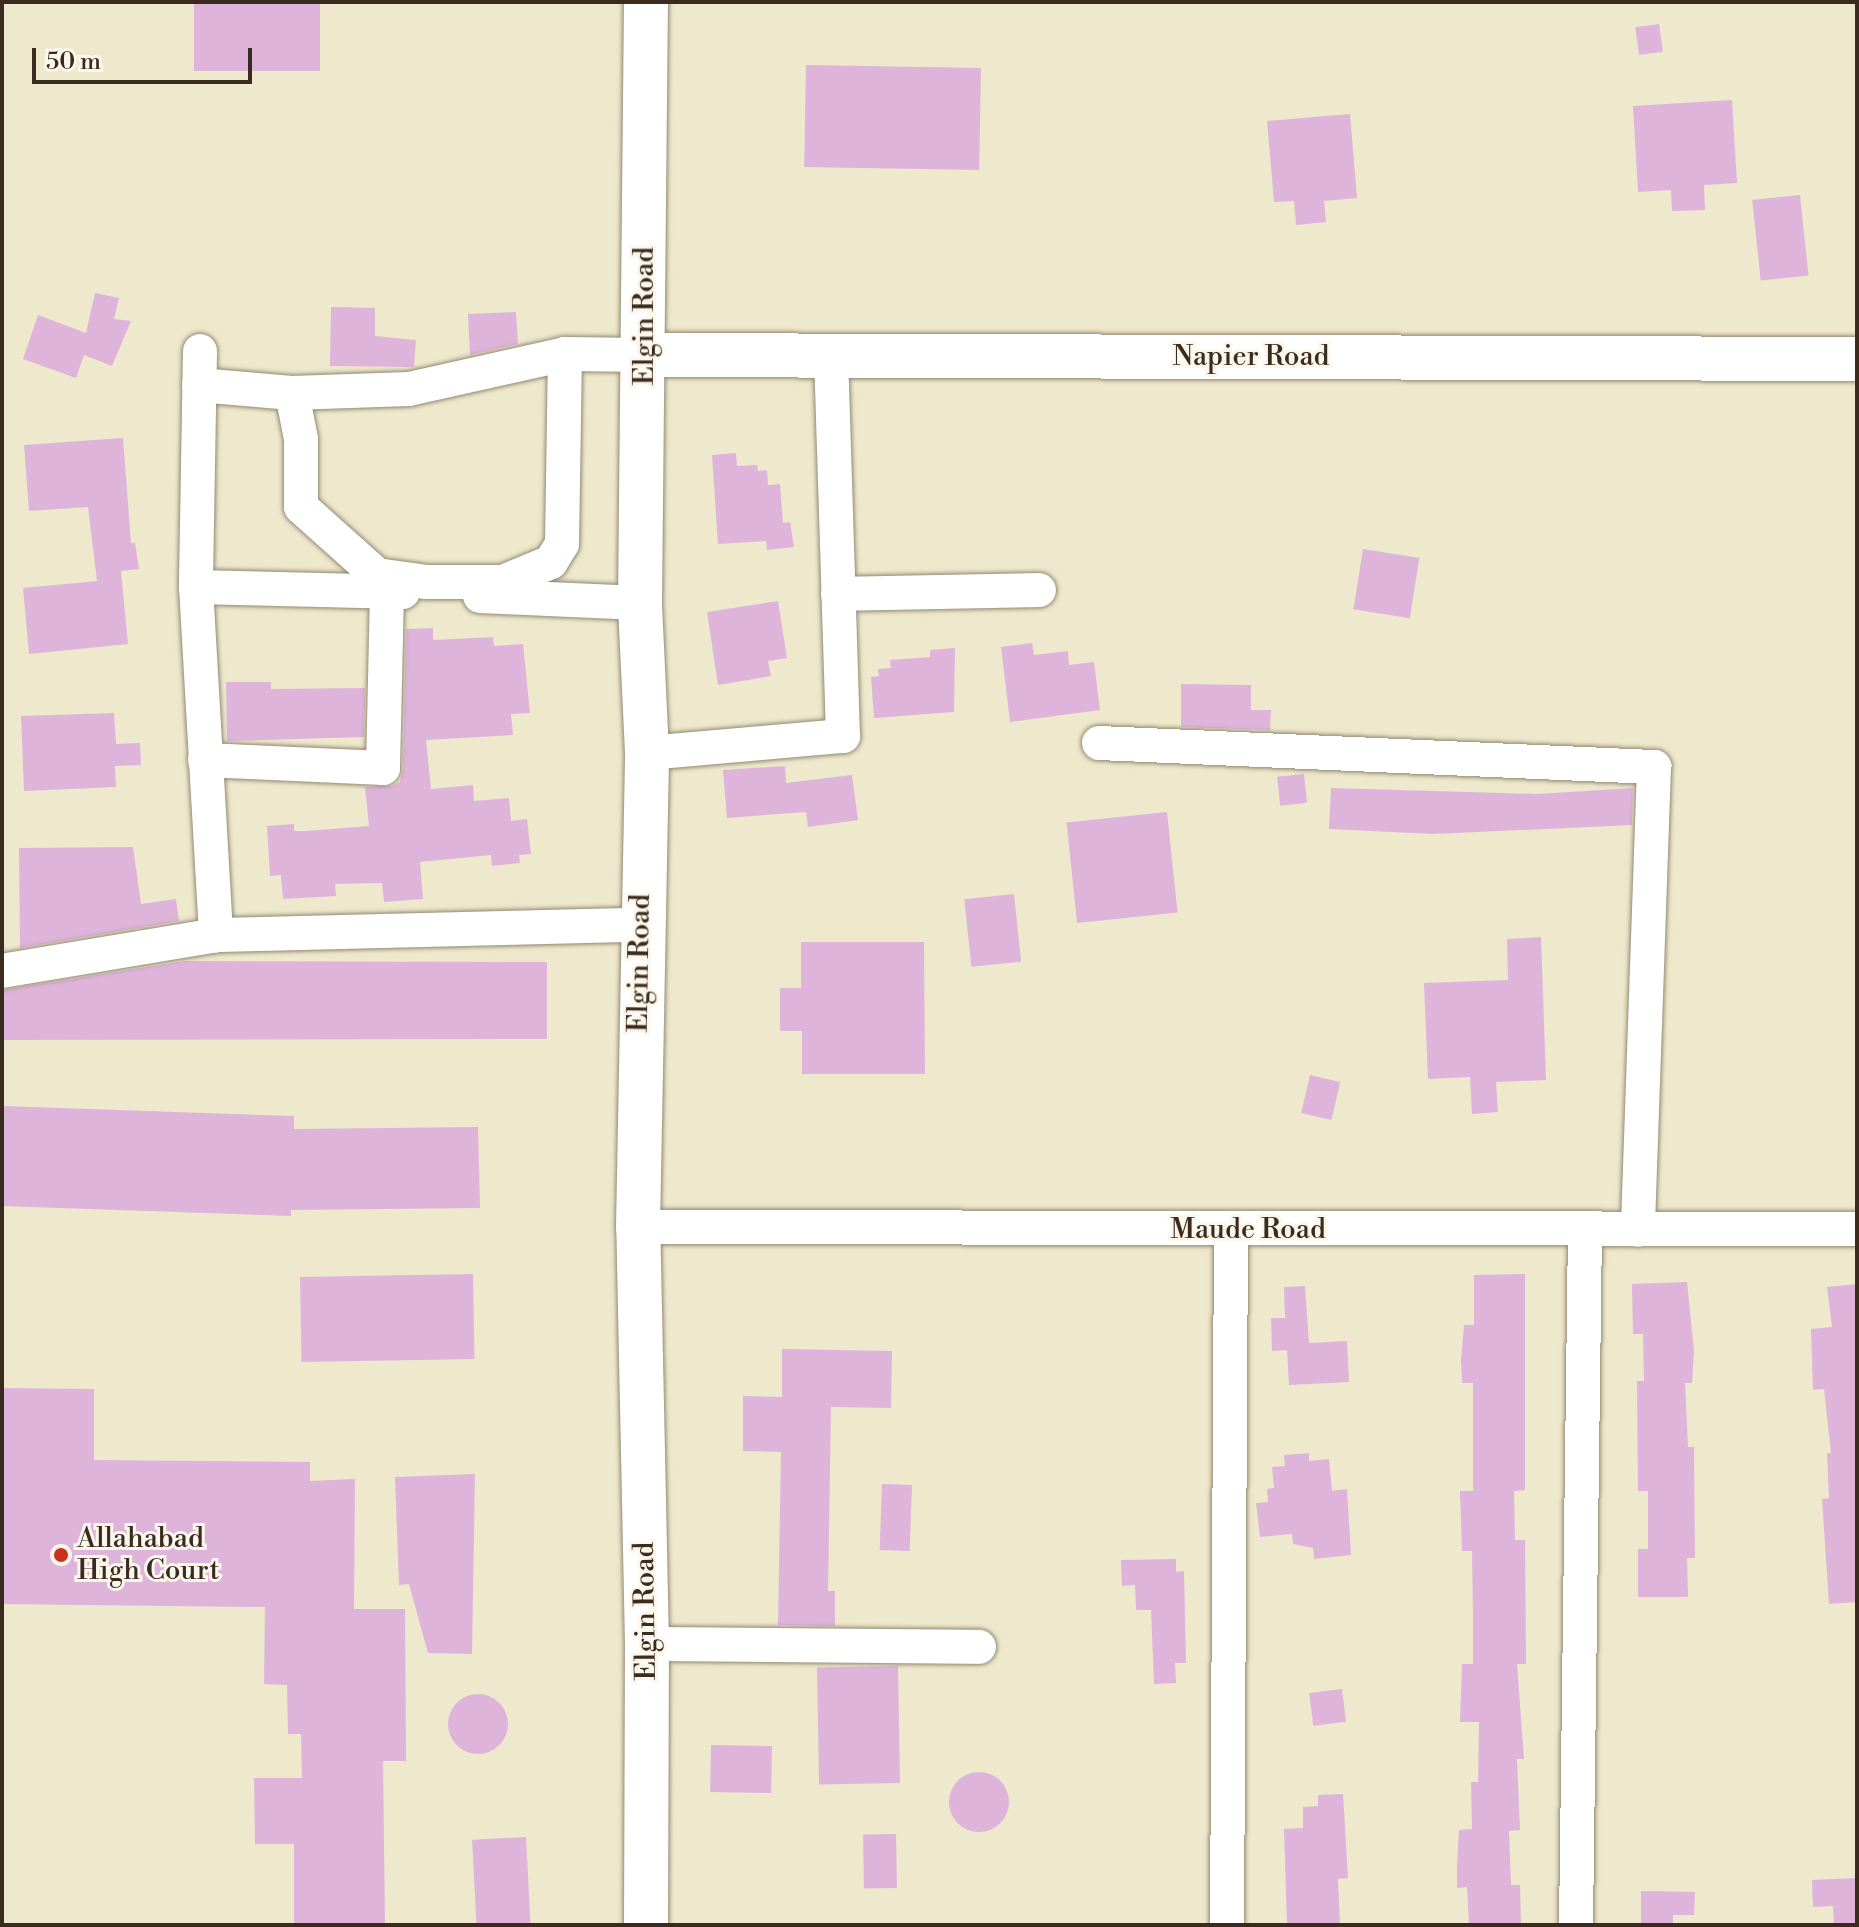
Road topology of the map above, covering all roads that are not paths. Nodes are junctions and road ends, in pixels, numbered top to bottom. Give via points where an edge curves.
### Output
1 (646, 2) edge
2 (200, 351) dead end
3 (565, 354) junction
4 (645, 355) junction
5 (831, 356) junction
6 (1857, 359) edge
7 (199, 385) junction
8 (292, 393) junction
9 (196, 587) junction
10 (1039, 590) dead end
11 (387, 591) junction
12 (838, 594) junction
13 (640, 603) junction
14 (1099, 743) dead end
15 (647, 753) junction
16 (205, 760) junction
17 (640, 925) junction
18 (216, 935) junction
19 (2, 971) edge
20 (638, 1227) junction
21 (1857, 1229) edge
22 (1231, 1230) junction
23 (1585, 1230) junction
24 (1638, 1230) junction
25 (647, 1644) junction
26 (979, 1647) dead end
27 (646, 1925) edge
28 (1227, 1925) edge
29 (1576, 1925) edge

1 - 4 street, Elgin Road
2 - 7 street
3 - 4 street
3 - 8 street via 409,389
3 - 8 street via 562,544 551,562 503,582 426,582 377,575 331,539 301,507 301,439
4 - 5 street, Napier Road
4 - 13 street, Elgin Road
5 - 6 street, Napier Road
5 - 12 street
7 - 8 street
7 - 9 street
9 - 11 street
9 - 16 street
10 - 12 street
11 - 13 street
11 - 16 street via 383,768
12 - 15 street via 843,736
13 - 15 street, Elgin Road
14 - 24 street via 1654,767
15 - 17 street, Elgin Road
16 - 18 street
17 - 18 street
17 - 20 street, Elgin Road
18 - 19 street
20 - 22 street, Maude Road
20 - 25 street, Elgin Road
21 - 24 street, Maude Road
22 - 23 street, Maude Road
22 - 28 street
23 - 24 street, Maude Road
23 - 29 street
25 - 26 street
25 - 27 street, Elgin Road

